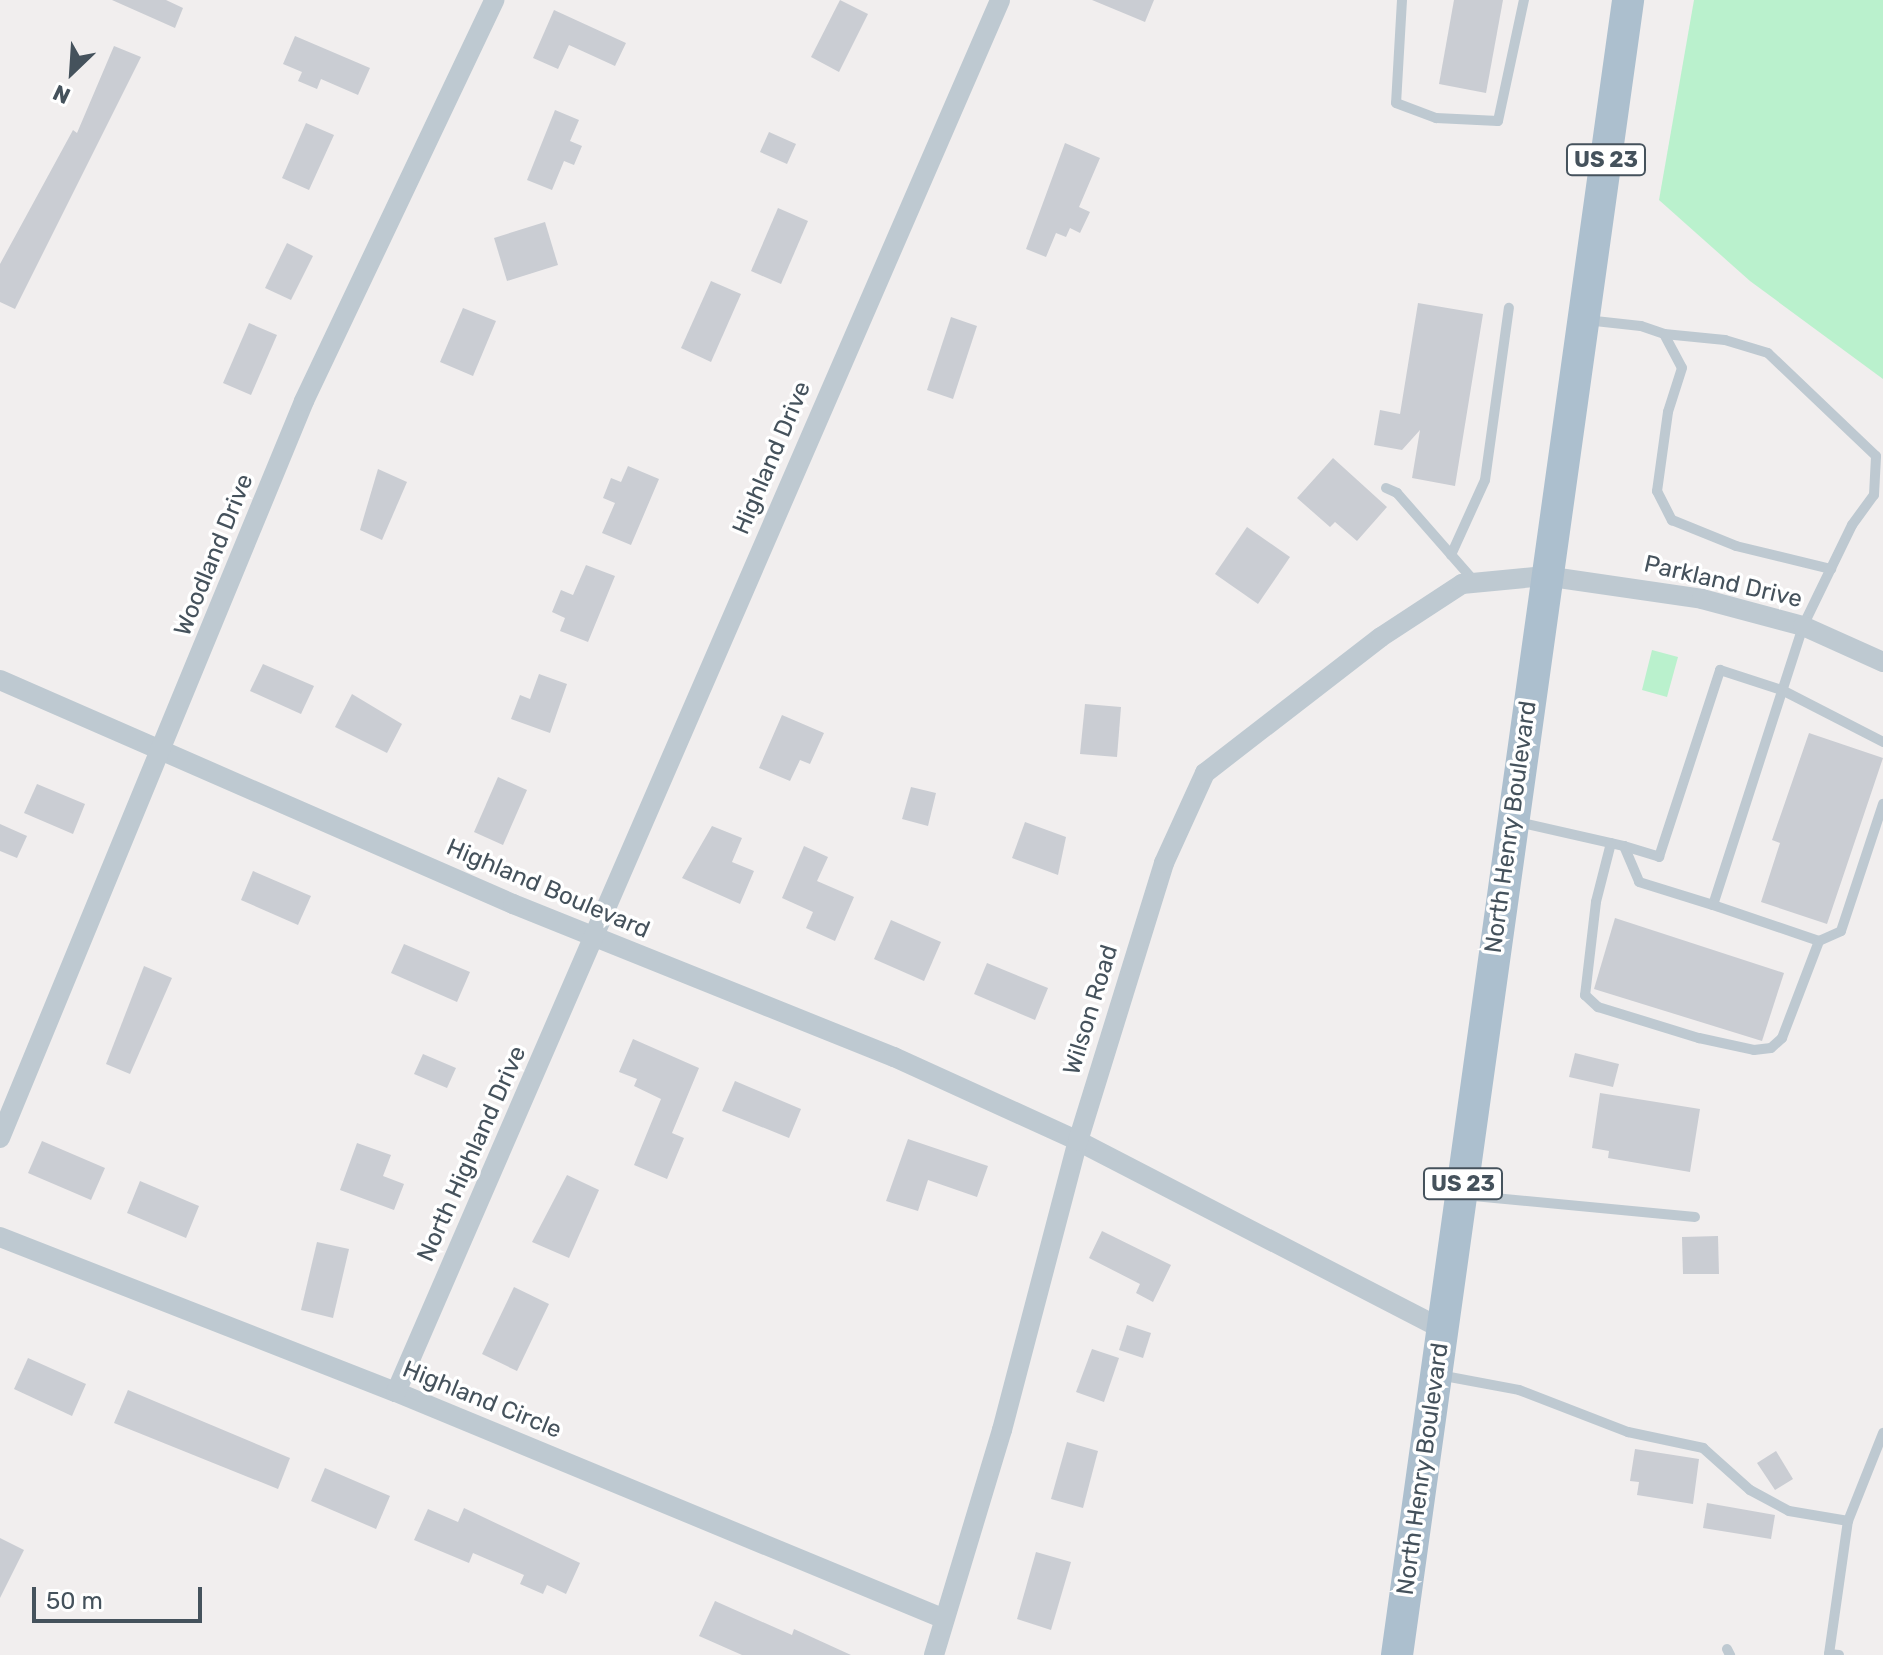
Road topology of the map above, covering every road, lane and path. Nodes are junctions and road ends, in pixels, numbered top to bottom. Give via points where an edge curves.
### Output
1 (494, 0) edge
2 (1000, 0) edge
3 (1402, 0) edge
4 (1524, 0) edge
5 (1628, 0) edge
6 (1509, 308) dead end
7 (1584, 319) junction
8 (1664, 334) junction
9 (1386, 488) dead end
10 (1451, 555) junction
11 (1831, 569) junction
12 (1545, 576) junction
13 (1476, 583) junction
14 (1803, 626) junction
15 (1883, 662) edge
16 (0, 680) edge
17 (1782, 690) junction
18 (1883, 742) edge
19 (165, 749) junction
20 (1883, 804) edge
21 (1512, 821) junction
22 (1611, 843) junction
23 (1624, 846) junction
24 (1713, 905) junction
25 (596, 937) junction
26 (1819, 941) junction
27 (0, 1138) edge
28 (1078, 1141) junction
29 (1461, 1195) junction
30 (1695, 1217) dead end
31 (0, 1237) edge
32 (1443, 1329) junction
33 (1437, 1375) junction
34 (396, 1392) junction
35 (1883, 1433) edge
36 (1848, 1521) junction
37 (942, 1618) junction
38 (934, 1655) edge
39 (1397, 1655) edge
40 (1839, 1655) edge

1 - 19 street, Woodland Drive via 304,401
2 - 25 street, Highland Drive
3 - 4 lane via 1396,103 1436,118 1498,121
5 - 7 main road, North Henry Boulevard / US 23
6 - 10 lane via 1485,480
7 - 8 lane
7 - 12 main road, North Henry Boulevard / US 23
8 - 11 lane via 1682,368 1668,412 1657,491 1672,520 1736,546
8 - 11 lane via 1725,340 1768,353 1876,456 1874,495
9 - 10 lane via 1397,493
10 - 13 lane
11 - 14 lane
12 - 13 street, Wilson Road
12 - 14 street, Parkland Drive via 1702,599
12 - 21 main road, North Henry Boulevard / US 23
13 - 28 street, Wilson Road via 1462,584 1381,637 1205,773 1164,863
14 - 15 street, Parkland Drive
14 - 17 lane
16 - 19 street, Highland Boulevard
17 - 18 lane
17 - 23 lane via 1720,670 1659,857
17 - 24 lane
19 - 25 street, Highland Boulevard
19 - 27 street, Woodland Drive
20 - 26 lane via 1841,931
21 - 22 lane
21 - 29 main road, North Henry Boulevard / US 23
22 - 23 lane
22 - 26 lane via 1586,977 1585,995 1598,1007 1723,1044 1771,1048 1782,1038
23 - 24 lane via 1639,882
24 - 26 lane
25 - 28 street, Highland Boulevard via 894,1057
25 - 34 street, North Highland Drive
28 - 32 street, Highland Boulevard
28 - 37 street, Wilson Road via 1002,1430
29 - 30 lane
29 - 32 main road, North Henry Boulevard / US 23
31 - 34 street, Highland Circle
32 - 33 main road, North Henry Boulevard / US 23
33 - 36 lane via 1519,1390 1628,1432 1703,1448 1750,1490 1789,1511
33 - 39 main road, North Henry Boulevard / US 23
34 - 37 street, Highland Circle
35 - 36 lane
36 - 40 lane via 1829,1654
37 - 38 street, Wilson Road

